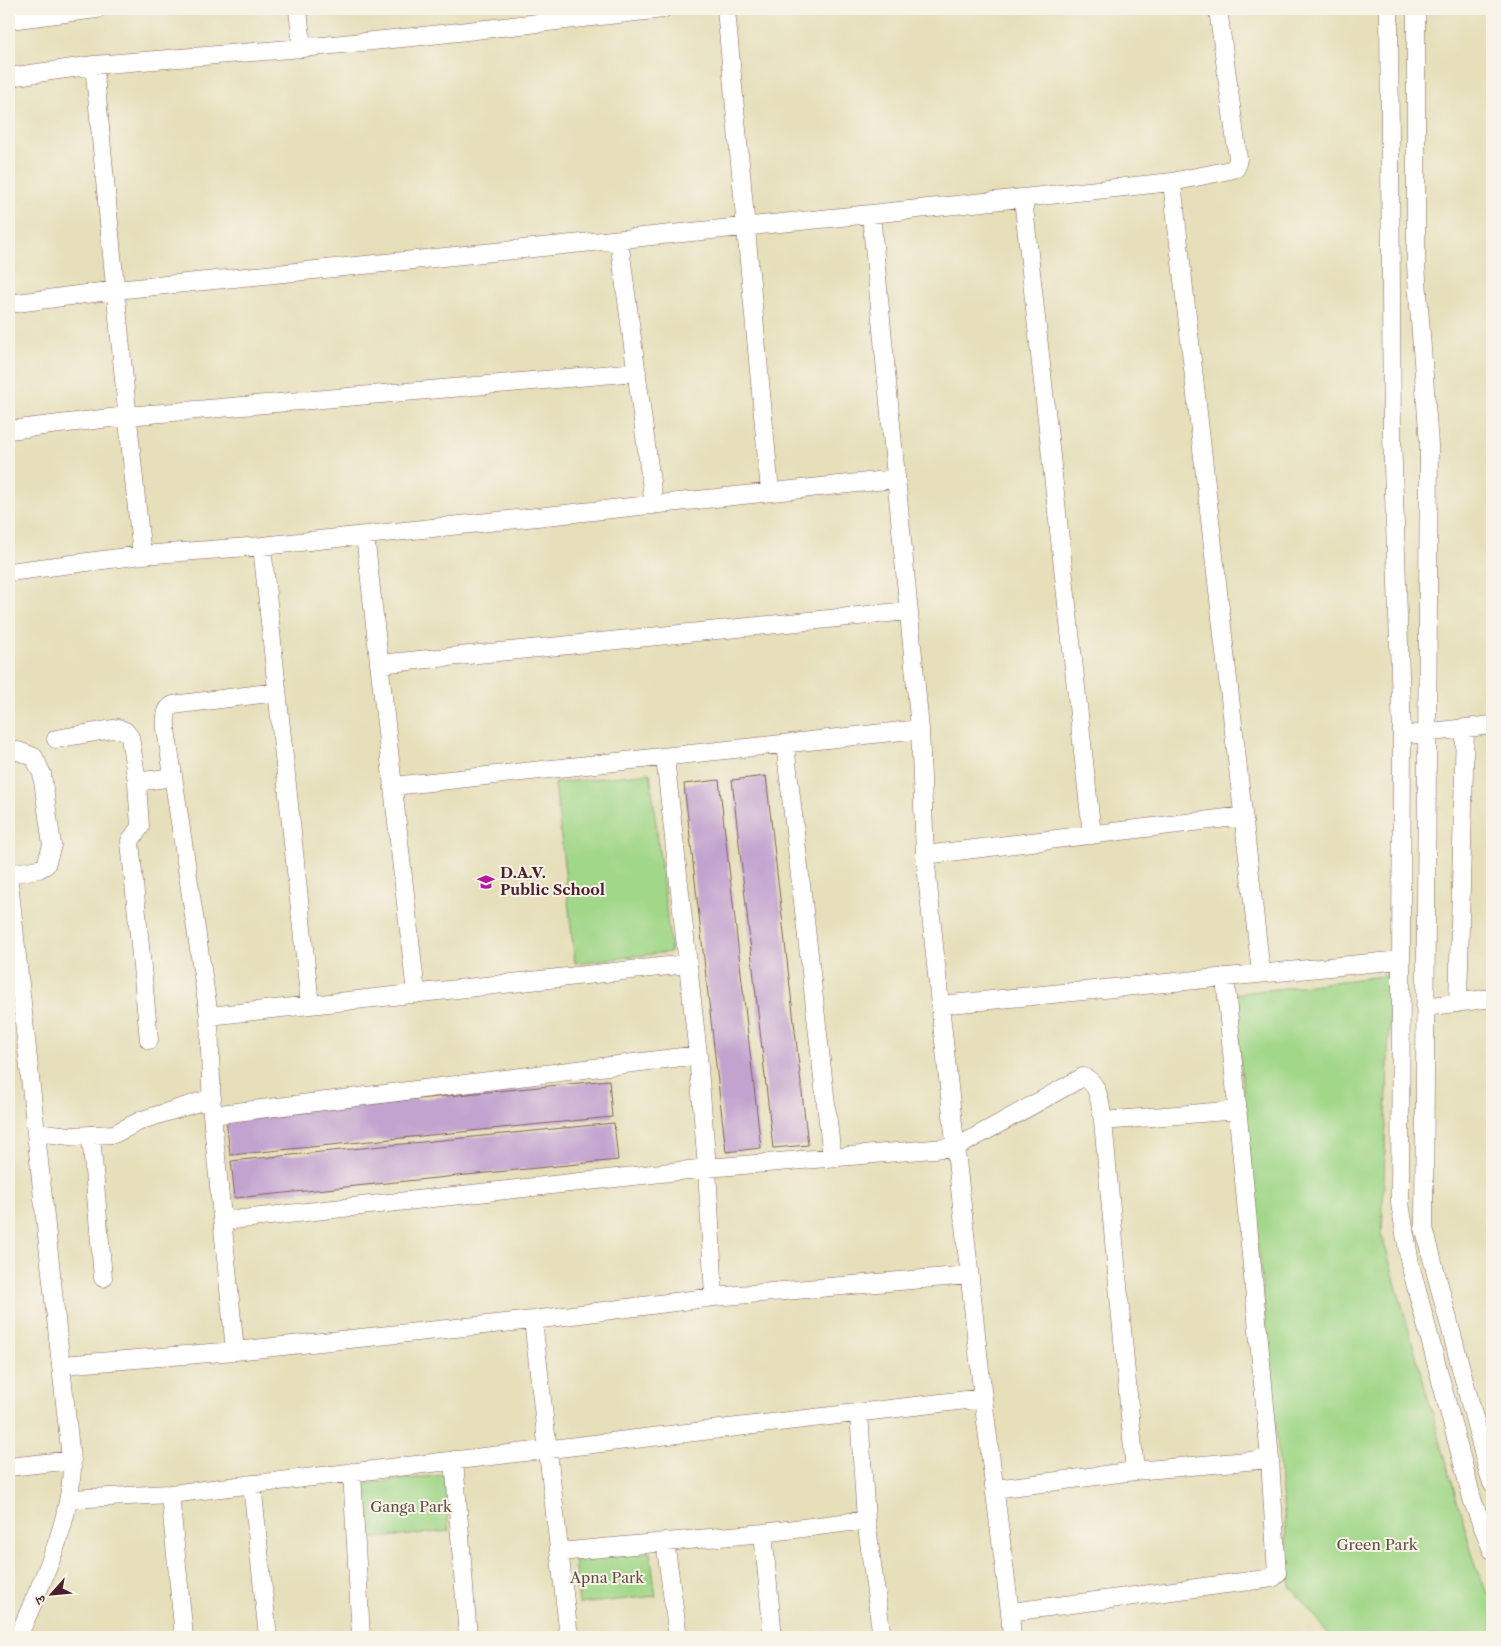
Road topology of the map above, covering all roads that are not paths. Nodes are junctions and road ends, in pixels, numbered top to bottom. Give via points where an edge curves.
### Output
1 (97, 9) edge
2 (298, 9) edge
3 (663, 9) edge
4 (726, 9) edge
5 (1218, 9) edge
6 (1389, 9) edge
7 (1416, 9) edge
8 (9, 20) edge
9 (302, 48) junction
10 (94, 65) junction
11 (9, 77) edge
12 (1172, 182) junction
13 (1023, 198) junction
14 (871, 214) junction
15 (746, 227) junction
16 (619, 240) junction
17 (116, 290) junction
18 (9, 304) edge
19 (637, 372) junction
20 (127, 416) junction
21 (9, 430) edge
22 (896, 479) junction
23 (770, 492) junction
24 (654, 504) junction
25 (365, 535) junction
26 (262, 546) junction
27 (142, 555) junction
28 (9, 572) edge
29 (908, 611) junction
30 (379, 664) junction
31 (277, 692) junction
32 (1492, 725) edge
33 (1465, 728) junction
34 (920, 729) junction
35 (1427, 732) junction
36 (1402, 735) junction
37 (56, 739) dead end
38 (785, 744) junction
39 (9, 752) edge
40 (665, 757) junction
41 (173, 777) junction
42 (137, 782) junction
43 (393, 786) junction
44 (1243, 816) junction
45 (1092, 835) junction
46 (925, 855) junction
47 (9, 874) edge
48 (9, 882) edge
49 (1401, 960) junction
50 (687, 964) junction
51 (1261, 974) junction
52 (1225, 977) junction
53 (416, 994) junction
54 (15, 997) edge
55 (1492, 998) edge
56 (1458, 1003) junction
57 (310, 1005) junction
58 (940, 1005) junction
59 (1425, 1008) junction
60 (209, 1016) junction
61 (149, 1040) dead end
62 (698, 1055) junction
63 (212, 1107) junction
64 (1238, 1110) junction
65 (1103, 1121) junction
66 (36, 1132) junction
67 (91, 1135) junction
68 (957, 1147) junction
69 (832, 1157) junction
70 (707, 1168) junction
71 (224, 1221) junction
72 (969, 1275) junction
73 (103, 1278) dead end
74 (714, 1297) junction
75 (533, 1320) junction
76 (235, 1351) junction
77 (62, 1365) junction
78 (983, 1398) junction
79 (859, 1413) junction
80 (1485, 1428) edge
81 (1457, 1441) junction
82 (546, 1448) junction
83 (1270, 1459) junction
84 (72, 1460) junction
85 (454, 1460) junction
86 (9, 1467) edge
87 (1135, 1471) junction
88 (352, 1472) junction
89 (1492, 1483) edge
90 (252, 1484) junction
91 (995, 1489) junction
92 (170, 1494) junction
93 (69, 1499) junction
94 (866, 1520) junction
95 (763, 1533) junction
96 (666, 1541) junction
97 (1492, 1550) edge
98 (560, 1552) junction
99 (1010, 1612) junction
100 (18, 1637) edge
101 (184, 1637) edge
102 (268, 1637) edge
103 (361, 1637) edge
104 (468, 1637) edge
105 (568, 1637) edge
106 (678, 1637) edge
107 (773, 1637) edge
108 (882, 1637) edge
109 (1012, 1637) edge

1 - 8 street
2 - 9 street
3 - 9 street
4 - 15 street
5 - 12 street via 1238,164 1233,170
6 - 36 street via 1392,435
7 - 35 street via 1416,265 1429,445
9 - 10 street
10 - 11 street
10 - 17 street
12 - 13 street
12 - 44 street
13 - 14 street
13 - 45 street
14 - 15 street
14 - 22 street
15 - 16 street
15 - 23 street
16 - 17 street
16 - 19 street
17 - 18 street
17 - 20 street
19 - 20 street
19 - 24 street
20 - 21 street
20 - 27 street
22 - 23 street
22 - 29 street
23 - 24 street
24 - 25 street
25 - 26 street
25 - 30 street
26 - 27 street
26 - 31 street
27 - 28 street
29 - 30 street
29 - 34 street
30 - 43 street
31 - 41 street via 170,706 166,712 166,729
31 - 57 street
32 - 33 street
33 - 35 street
33 - 56 street
34 - 38 street
34 - 46 street
35 - 36 street
35 - 59 street
36 - 49 street
37 - 42 street via 118,728 126,731 130,737
38 - 40 street
38 - 69 street
39 - 47 street via 18,751 34,757 42,774 52,845 46,864 39,869
40 - 43 street
40 - 50 street
41 - 42 street
41 - 60 street
42 - 61 street via 140,827 130,841
43 - 53 street
44 - 45 street
44 - 51 street
45 - 46 street
46 - 58 street
48 - 54 street
49 - 51 street
49 - 81 street via 1400,1203 1410,1264
50 - 53 street
50 - 62 street
51 - 52 street
52 - 58 street
52 - 64 street
53 - 57 street
54 - 66 street
55 - 56 street
56 - 59 street
57 - 60 street
58 - 68 street
59 - 80 street via 1424,1228
60 - 63 street
62 - 63 street
62 - 70 street
63 - 67 street via 142,1120 114,1134
63 - 71 street
64 - 65 street
64 - 83 street
65 - 68 street via 1094,1085 1083,1077
65 - 87 street
66 - 67 street
66 - 77 street
67 - 73 street
68 - 69 street
68 - 72 street
69 - 70 street
70 - 71 street
70 - 74 street
71 - 76 street
72 - 74 street
72 - 78 street
74 - 75 street
75 - 76 street
75 - 82 street
76 - 77 street
77 - 84 street
78 - 79 street
78 - 91 street
79 - 82 street
79 - 94 street
80 - 81 street
80 - 89 street
81 - 97 street via 1473,1502
82 - 85 street
82 - 98 street
83 - 87 street
83 - 99 street via 1278,1572 1273,1578
84 - 86 street
84 - 93 street
85 - 88 street
85 - 104 street
87 - 91 street
88 - 90 street
88 - 103 street
90 - 92 street
90 - 102 street
91 - 99 street
92 - 93 street
92 - 101 street
93 - 100 street via 48,1565
94 - 95 street
94 - 108 street
95 - 96 street
95 - 107 street
96 - 98 street
96 - 106 street
98 - 105 street
99 - 109 street

